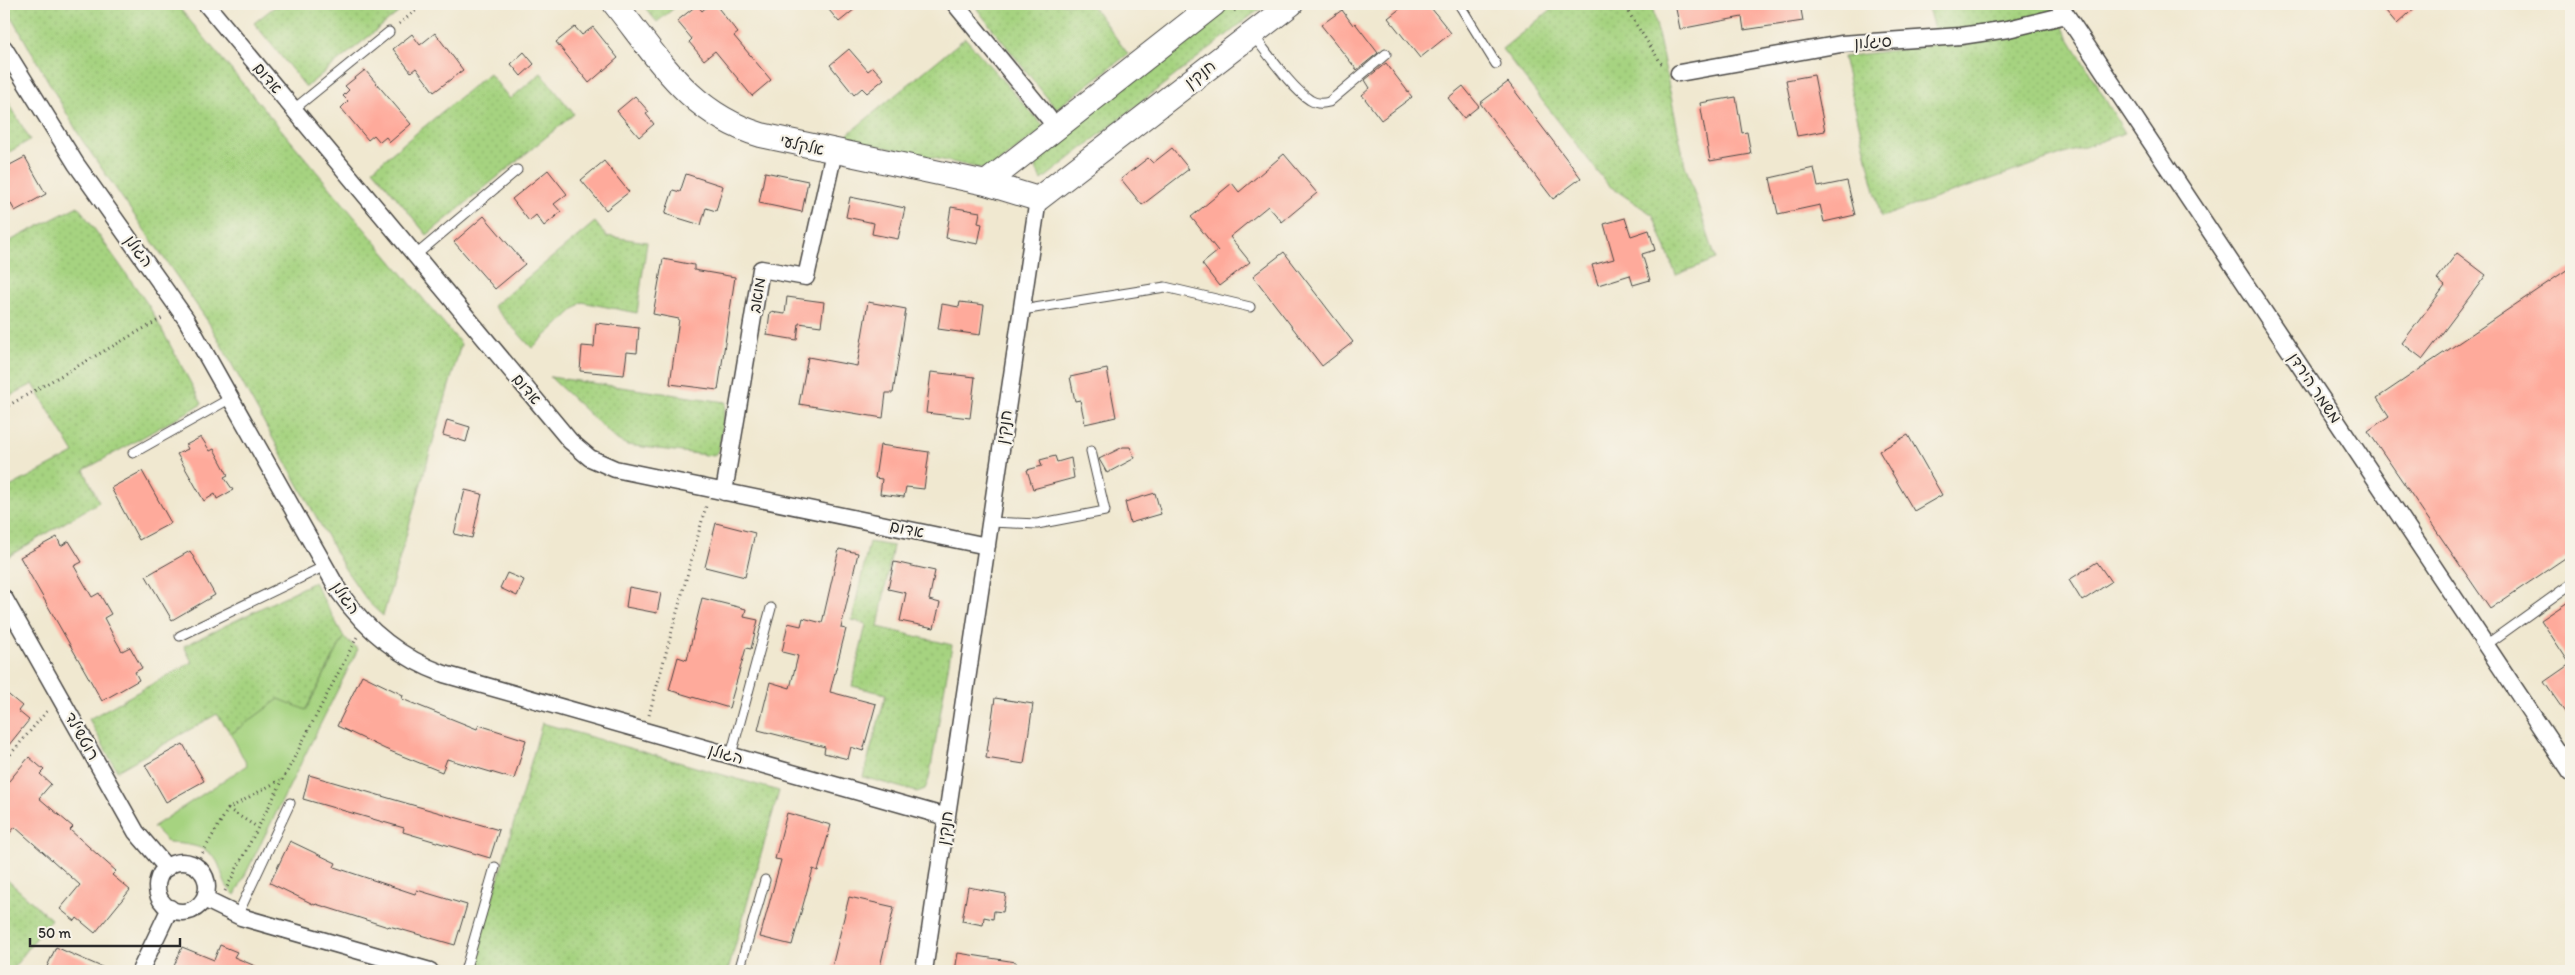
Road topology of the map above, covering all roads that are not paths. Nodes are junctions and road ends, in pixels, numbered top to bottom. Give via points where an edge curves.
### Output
1 (206, 4) edge
2 (615, 4) edge
3 (955, 4) edge
4 (1214, 4) edge
5 (1291, 4) edge
6 (1459, 4) edge
7 (2063, 9) edge
8 (389, 32) road end
9 (1252, 34) junction
10 (4, 48) edge
11 (1386, 54) dead end
12 (1496, 64) dead end
13 (1679, 73) road end
14 (294, 109) junction
15 (1056, 128) junction
16 (834, 152) junction
17 (517, 170) dead end
18 (986, 183) junction
19 (1038, 199) junction
20 (416, 256) junction
21 (1250, 307) dead end
22 (1022, 310) junction
23 (231, 398) junction
24 (1091, 451) dead end
25 (133, 453) dead end
26 (718, 490) junction
27 (990, 522) junction
28 (987, 546) junction
29 (325, 566) junction
30 (2571, 584) edge
31 (4, 598) edge
32 (771, 608) dead end
33 (180, 636) dead end
34 (2486, 645) junction
35 (731, 755) junction
36 (2571, 773) edge
37 (290, 803) dead end
38 (947, 817) junction
39 (495, 867) dead end
40 (167, 868) junction
41 (765, 880) dead end
42 (211, 903) junction
43 (170, 908) junction
44 (237, 916) junction
45 (140, 971) edge
46 (430, 971) edge
47 (465, 971) edge
48 (739, 971) edge
49 (924, 971) edge

1 - 14 street, אדום
2 - 16 street, אלקלעי via 678,82 713,115 749,132
3 - 15 street
4 - 15 street
5 - 9 street, חנקין
6 - 12 lane
7 - 13 street, סיגלון via 2008,29 1960,36 1841,44
7 - 34 street, משמר הירדן
8 - 14 lane
9 - 11 lane via 1300,91 1320,104 1329,102
9 - 19 street, חנקין
10 - 23 street, הגולן via 76,164 179,308
14 - 20 street, אדום
15 - 18 street
16 - 18 street, אלקלעי
16 - 26 street, מואב via 806,276 761,269
17 - 20 lane
18 - 19 street, אלקלעי
19 - 22 street, חנקין
20 - 26 street, אדום via 580,450 610,468
21 - 22 lane via 1165,287
22 - 27 street, חנקין
23 - 25 lane
23 - 29 street, הגולן
24 - 27 lane via 1106,511 1037,524
26 - 28 street, אדום
27 - 28 street, חנקין
28 - 38 street, חנקין
29 - 33 lane
29 - 35 street, הגולן via 364,624 394,649 431,669
30 - 34 lane
31 - 40 street, רוטשילד via 139,836
32 - 35 lane
34 - 36 street, משמר הירדן
35 - 38 street, הגולן
37 - 44 lane
38 - 49 street, חנקין
39 - 47 lane
40 - 42 street via 177,863 195,866 202,872
40 - 43 street via 158,889 161,900
41 - 48 lane
42 - 43 street via 180,912
42 - 44 street
43 - 45 street
44 - 46 street

